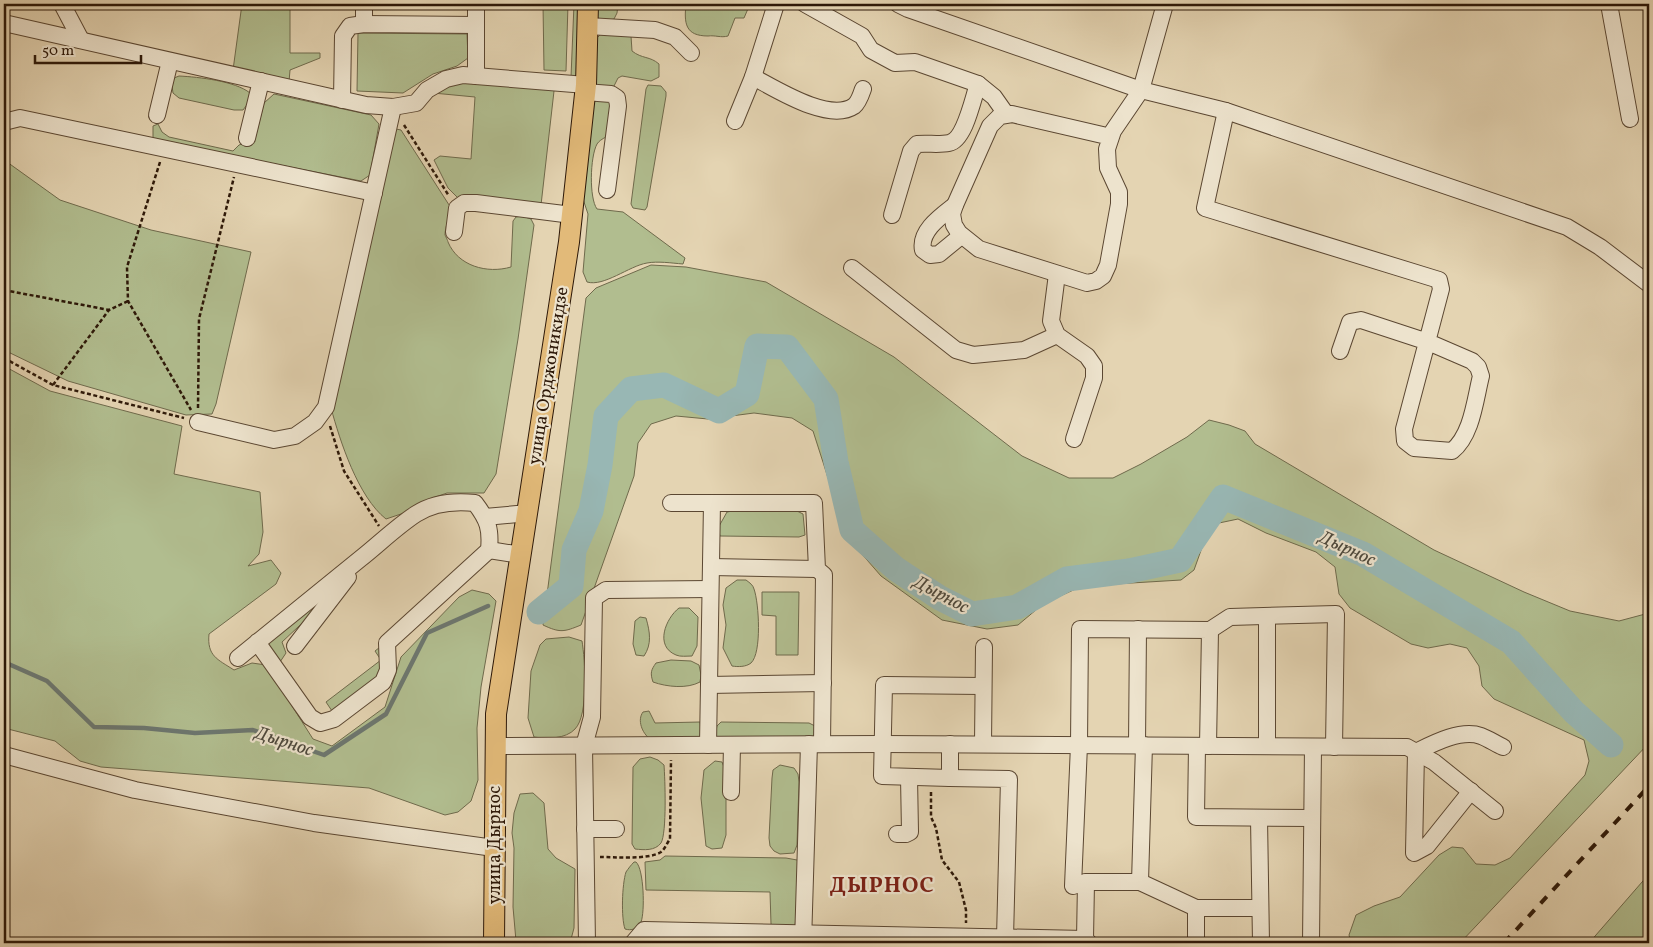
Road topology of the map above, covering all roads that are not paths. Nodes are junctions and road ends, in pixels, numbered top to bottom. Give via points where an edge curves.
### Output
1 (62, 4) edge
2 (364, 4) edge
3 (476, 4) edge
4 (588, 4) edge
5 (776, 4) edge
6 (805, 4) edge
7 (927, 4) edge
8 (1165, 4) edge
9 (1609, 4) edge
10 (903, 6) edge
11 (4, 23) edge
12 (364, 24) junction
13 (476, 25) junction
14 (588, 26) junction
15 (81, 40) junction
16 (691, 54) dead end
17 (170, 60) junction
18 (476, 76) junction
19 (753, 77) junction
20 (261, 81) junction
21 (978, 84) junction
22 (586, 89) junction
23 (863, 89) dead end
24 (1141, 90) junction
25 (342, 100) junction
26 (393, 107) junction
27 (1226, 111) junction
28 (1006, 114) junction
29 (157, 115) dead end
30 (1630, 119) dead end
31 (735, 121) dead end
32 (4, 122) edge
33 (247, 138) dead end
34 (1111, 138) junction
35 (607, 190) dead end
36 (374, 193) junction
37 (955, 205) junction
38 (572, 215) junction
39 (892, 215) dead end
40 (454, 232) dead end
41 (962, 236) junction
42 (852, 268) dead end
43 (1057, 274) junction
44 (1649, 284) edge
45 (1057, 335) junction
46 (1428, 342) junction
47 (1340, 351) dead end
48 (198, 422) road end
49 (1074, 439) dead end
50 (712, 503) junction
51 (671, 504) dead end
52 (528, 513) junction
53 (486, 517) junction
54 (489, 550) junction
55 (365, 555) junction
56 (521, 555) junction
57 (711, 567) junction
58 (817, 569) junction
59 (710, 589) junction
60 (1267, 616) junction
61 (1138, 629) junction
62 (1210, 630) junction
63 (257, 642) junction
64 (295, 646) dead end
65 (984, 647) dead end
66 (238, 658) dead end
67 (823, 683) junction
68 (709, 685) junction
69 (983, 686) junction
70 (816, 744) junction
71 (883, 744) junction
72 (950, 744) junction
73 (983, 744) junction
74 (708, 745) junction
75 (732, 745) junction
76 (1079, 745) junction
77 (1141, 745) junction
78 (495, 746) junction
79 (584, 746) junction
80 (1202, 746) junction
81 (1267, 746) junction
82 (1313, 747) junction
83 (1334, 747) junction
84 (1503, 747) dead end
85 (1412, 750) junction
86 (4, 755) edge
87 (909, 777) junction
88 (950, 778) junction
89 (1470, 791) junction
90 (731, 792) dead end
91 (1495, 811) dead end
92 (1259, 818) junction
93 (1312, 818) junction
94 (586, 829) junction
95 (616, 829) dead end
96 (897, 834) dead end
97 (494, 848) junction
98 (1086, 882) junction
99 (1140, 882) junction
100 (1196, 908) junction
101 (1260, 908) junction
102 (803, 938) edge
103 (1005, 938) junction
104 (974, 939) edge
105 (1087, 941) edge
106 (494, 943) edge
107 (587, 943) edge
108 (633, 943) edge
109 (1196, 943) edge
110 (1261, 943) edge
111 (1311, 943) edge

1 - 15 street
2 - 12 street
3 - 13 street
4 - 14 main road, улица Орджоникидзе
5 - 19 street
6 - 21 street via 862,36 871,50 896,63 915,62
7 - 10 street
8 - 24 street
9 - 30 street
10 - 24 street
11 - 15 street
12 - 13 street
12 - 25 street via 350,26 343,36
13 - 18 street
14 - 16 street via 654,30 675,37
14 - 22 main road, улица Орджоникидзе
15 - 17 street
17 - 20 street
17 - 29 street
18 - 22 street
18 - 26 street via 446,79 427,90 416,103
19 - 23 street via 814,107 841,112 855,105
19 - 31 street
20 - 25 street
20 - 33 street
21 - 28 street via 994,97
21 - 39 street via 957,139 951,143 917,144 911,152
22 - 35 street via 617,98
22 - 38 main road, улица Орджоникидзе
24 - 27 street
24 - 34 street
25 - 26 street
26 - 36 street
27 - 44 street via 1567,227
27 - 46 street via 1205,208 1439,280 1441,289
28 - 34 street
28 - 37 street via 990,126
32 - 36 street via 20,118
34 - 43 street via 1107,149 1108,168 1119,192 1119,204 1108,265 1103,276 1087,283
36 - 48 street via 326,407 315,422 295,436 274,440
37 - 41 street via 952,214 954,225
37 - 41 street via 928,230 922,242 923,250 930,255 939,254
38 - 40 street via 464,203 457,208
38 - 52 main road, улица Орджоникидзе
41 - 43 street via 979,249
42 - 45 street via 956,350 973,355 1024,350
43 - 45 street via 1051,321
45 - 49 street via 1087,356 1094,366 1094,378
46 - 46 street via 1472,361 1481,376 1466,435 1452,451 1414,448 1405,440 1404,429
46 - 47 street via 1361,320 1350,322
50 - 51 street
50 - 57 street
50 - 58 street via 814,503
52 - 53 street
52 - 56 main road, улица Орджоникидзе
53 - 54 street
53 - 55 street via 475,503 436,504 417,514
54 - 56 street
54 - 63 street via 386,643 388,670 383,682 334,719 320,723 310,717
55 - 63 street
55 - 64 street
56 - 78 main road, улица Орджоникидзе via 496,714
57 - 58 street
57 - 59 street
58 - 67 street via 824,575
59 - 68 street
59 - 79 street via 606,590 594,598 592,718
60 - 62 street via 1230,617
60 - 81 street
60 - 83 street via 1336,614
61 - 62 street
61 - 76 street via 1080,629
61 - 77 street
62 - 80 street
63 - 66 street
65 - 69 street
67 - 68 street
67 - 70 street
68 - 74 street
69 - 71 street via 884,685
69 - 73 street
70 - 71 street
70 - 75 street
70 - 102 street
71 - 72 street
71 - 87 street via 882,776
72 - 73 street
72 - 88 street
73 - 76 street
74 - 75 street
74 - 79 street
75 - 90 street
76 - 77 street
76 - 98 street via 1073,886
77 - 80 street
77 - 99 street
78 - 79 street
78 - 97 main road, улица Дырнос
79 - 94 street
80 - 81 street
80 - 92 street via 1196,817
81 - 82 street
82 - 83 street
82 - 93 street
83 - 85 street
84 - 85 street via 1481,736 1466,734
85 - 89 street via 1434,762
85 - 89 street via 1414,853 1427,846
86 - 97 street via 135,790 314,823
87 - 88 street
87 - 96 street via 910,832
88 - 103 street via 1009,779
89 - 91 street
92 - 93 street
92 - 101 street
93 - 111 street
94 - 95 street
94 - 107 street
97 - 106 main road, улица Дырнос
98 - 99 street
98 - 105 street
99 - 100 street
100 - 101 street
100 - 109 street
101 - 110 street
102 - 104 street
102 - 108 street via 644,930
103 - 104 street
103 - 105 street

